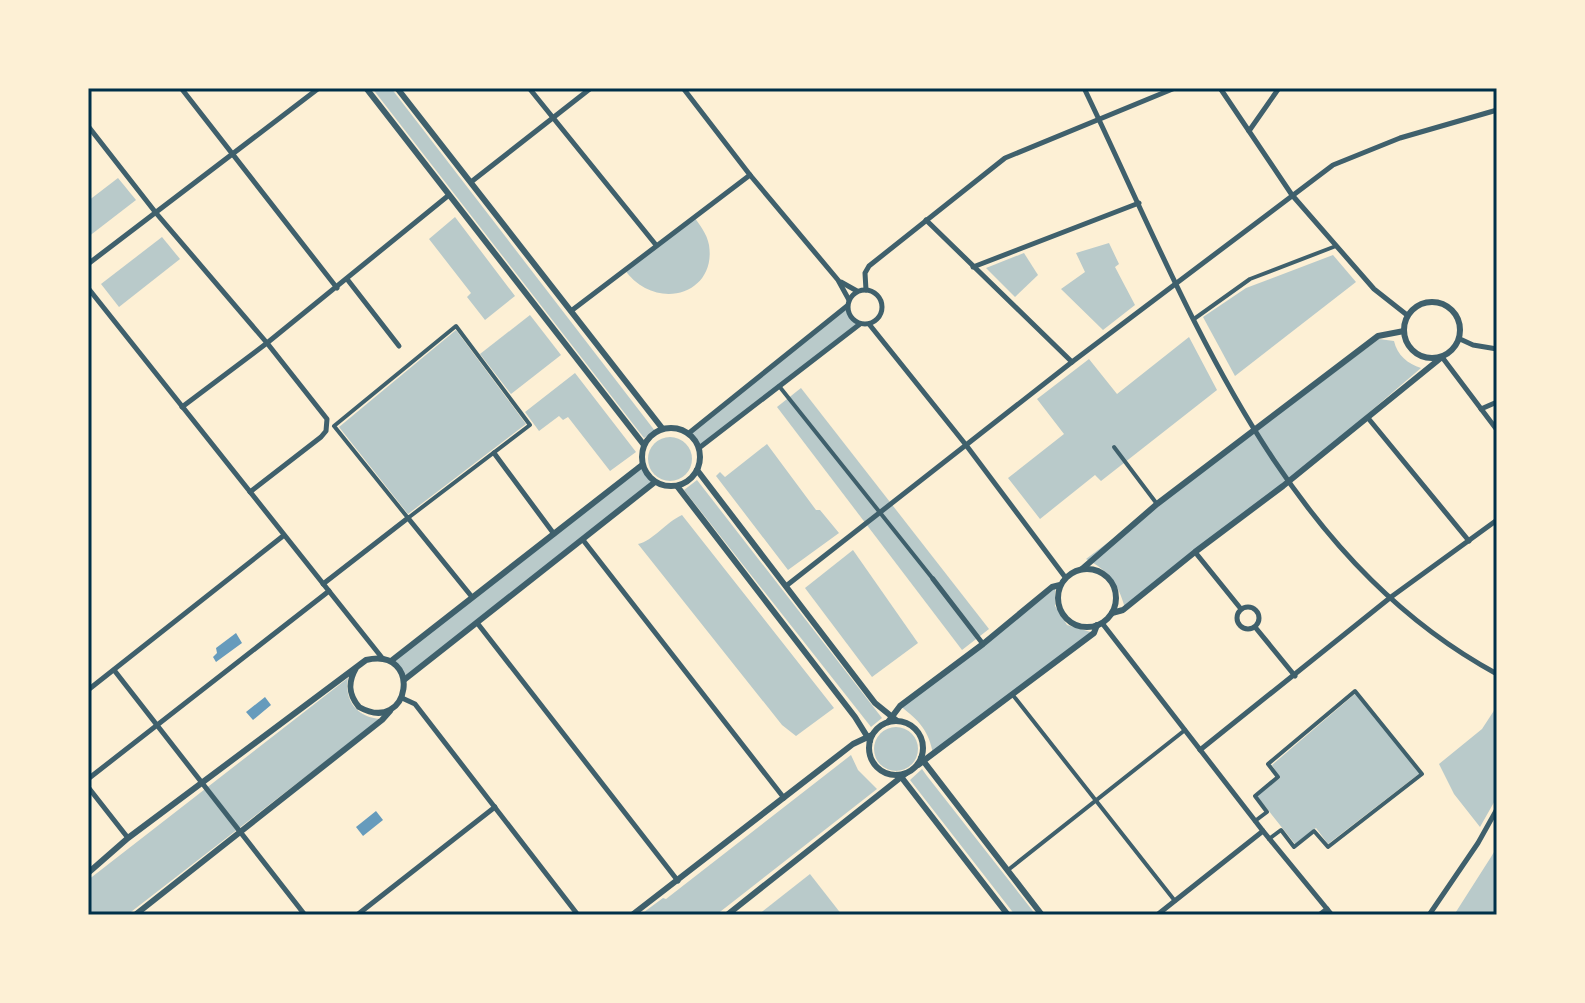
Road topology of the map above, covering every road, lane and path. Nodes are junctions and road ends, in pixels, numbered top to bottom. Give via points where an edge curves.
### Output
1 (181, 88) edge
2 (319, 88) edge
3 (366, 88) edge
4 (397, 88) edge
5 (529, 88) edge
6 (591, 88) edge
7 (683, 88) edge
8 (1084, 88) edge
9 (1175, 88) edge
10 (1220, 88) edge
11 (1279, 88) edge
12 (1497, 110) edge
13 (553, 118) junction
14 (1099, 119) junction
15 (88, 126) edge
16 (1249, 131) junction
17 (232, 152) junction
18 (750, 175) junction
19 (471, 182) junction
20 (449, 195) junction
21 (1292, 195) junction
22 (1139, 203) junction
23 (156, 213) junction
24 (926, 220) junction
25 (656, 245) junction
26 (1336, 246) junction
27 (88, 264) edge
28 (973, 267) junction
29 (347, 279) junction
30 (838, 280) junction
31 (1175, 286) junction
32 (88, 288) edge
33 (337, 288) junction
34 (866, 290) junction
35 (857, 291) junction
36 (848, 303) junction
37 (571, 311) junction
38 (1407, 315) junction
39 (878, 318) junction
40 (1193, 319) junction
41 (860, 324) junction
42 (869, 324) junction
43 (1404, 331) junction
44 (880, 337) junction
45 (1460, 339) junction
46 (267, 343) junction
47 (399, 346) dead end
48 (1497, 349) edge
49 (1442, 357) junction
50 (1072, 362) junction
51 (779, 386) junction
52 (1497, 402) edge
53 (182, 407) junction
54 (1481, 409) junction
55 (1368, 418) junction
56 (662, 428) junction
57 (1254, 430) junction
58 (1497, 430) edge
59 (689, 433) junction
60 (644, 445) junction
61 (966, 445) junction
62 (1114, 447) dead end
63 (699, 448) junction
64 (494, 453) junction
65 (642, 465) junction
66 (697, 470) junction
67 (655, 482) junction
68 (1289, 482) junction
69 (677, 486) junction
70 (250, 492) junction
71 (1157, 504) junction
72 (880, 512) junction
73 (408, 518) junction
74 (1497, 520) edge
75 (554, 534) junction
76 (283, 536) junction
77 (583, 540) junction
78 (1469, 541) junction
79 (1195, 552) junction
80 (1082, 569) junction
81 (1065, 577) junction
82 (933, 579) joint
83 (323, 584) junction
84 (1060, 585) junction
85 (786, 586) junction
86 (329, 591) junction
87 (472, 597) junction
88 (1391, 597) junction
89 (1241, 609) junction
90 (1112, 613) junction
91 (478, 624) junction
92 (1099, 624) junction
93 (1255, 627) junction
94 (983, 644) junction
95 (383, 659) junction
96 (391, 661) junction
97 (356, 668) junction
98 (114, 670) junction
99 (1497, 674) edge
100 (1295, 676) junction
101 (404, 680) junction
102 (88, 690) edge
103 (1012, 694) junction
104 (402, 698) junction
105 (390, 711) junction
106 (892, 720) junction
107 (157, 724) junction
108 (1185, 730) junction
109 (870, 737) junction
110 (1200, 750) junction
111 (921, 762) junction
112 (901, 776) junction
113 (88, 779) edge
114 (202, 782) junction
115 (88, 787) edge
116 (784, 798) junction
117 (1095, 800) junction
118 (495, 807) junction
119 (1497, 809) edge
120 (1255, 821) junction
121 (1263, 831) junction
122 (241, 832) junction
123 (128, 838) junction
124 (1269, 839) junction
125 (1007, 870) junction
126 (88, 873) edge
127 (678, 881) junction
128 (1175, 901) junction
129 (1327, 909) junction
130 (135, 915) edge
131 (305, 915) edge
132 (357, 915) edge
133 (578, 915) edge
134 (632, 915) edge
135 (727, 915) edge
136 (1008, 915) edge
137 (1042, 915) edge
138 (1157, 915) edge
139 (1319, 915) edge
140 (1332, 915) edge
141 (1429, 915) edge

1 - 17 street
2 - 17 street
3 - 20 street
4 - 19 street
5 - 13 street
6 - 13 street
7 - 18 street
8 - 14 street
9 - 14 street
10 - 16 street
11 - 16 street
12 - 21 street via 1400,138 1333,165
13 - 19 street
13 - 25 street
14 - 22 street
14 - 24 street via 1005,158
15 - 23 street
16 - 21 street
17 - 23 street
17 - 33 street
18 - 25 street
18 - 30 street
19 - 37 street
20 - 29 street
20 - 60 street
21 - 26 street
21 - 31 street
22 - 28 street
22 - 31 street
23 - 27 street
23 - 46 street
24 - 28 street
24 - 34 street via 869,266
25 - 37 street
26 - 38 street via 1374,289
26 - 40 street via 1250,279
28 - 50 street
29 - 33 street
29 - 47 street
30 - 35 street
30 - 36 street
31 - 40 street
31 - 50 street
32 - 53 street
33 - 46 street
34 - 35 street
34 - 39 street via 881,301
35 - 36 street
36 - 41 street via 849,315
36 - 59 street
37 - 56 street
38 - 43 street
38 - 45 street via 1426,302 1445,304 1460,323
39 - 42 street
39 - 44 street
40 - 57 street
41 - 42 street
41 - 51 street
42 - 44 street
43 - 49 street via 1414,352
43 - 57 street via 1378,336
44 - 61 street
45 - 48 street
45 - 49 street
46 - 53 street
46 - 70 street via 328,424 321,437
49 - 54 street
49 - 55 street
50 - 61 street
51 - 63 street
51 - 72 street
52 - 54 street
53 - 70 street
54 - 58 street
55 - 68 street
55 - 78 street
56 - 59 street
56 - 60 street
57 - 68 street
57 - 71 street
59 - 63 street
60 - 65 street
61 - 72 street
61 - 81 street
62 - 71 street
63 - 66 street
64 - 73 street
64 - 73 street via 530,425 456,326 334,426
64 - 75 street
65 - 67 street
65 - 75 street
66 - 69 street
66 - 85 street
67 - 69 street
67 - 77 street
68 - 79 street
68 - 88 street
69 - 109 street
70 - 76 street
71 - 80 street
72 - 82 street
72 - 85 street
73 - 83 street
73 - 87 street
74 - 78 street
75 - 87 street
76 - 83 street
76 - 98 street
77 - 91 street
77 - 116 street
78 - 88 street
79 - 89 street
79 - 90 street via 1123,610
80 - 81 street
80 - 90 street via 1094,569 1110,580 1116,599
81 - 84 street
82 - 94 street
83 - 86 street
84 - 92 street via 1058,603 1066,619 1082,627
84 - 94 street
85 - 106 street
86 - 95 street
86 - 107 street
87 - 96 street
88 - 99 street via 1461,654
88 - 100 street
89 - 93 street via 1256,611
89 - 93 street via 1239,625
90 - 92 street
91 - 101 street
91 - 127 street
92 - 103 street
92 - 108 street
93 - 100 street
94 - 106 street via 900,706
95 - 96 street
95 - 97 street via 366,660
96 - 101 street
97 - 105 street via 349,690 352,699 369,713
97 - 114 street
98 - 102 street
98 - 107 street
100 - 110 street
101 - 104 street
103 - 111 street
103 - 117 street
104 - 105 street
104 - 118 street via 415,704
105 - 122 street
106 - 109 street
106 - 111 street via 919,733
107 - 113 street
107 - 114 street
108 - 110 street
108 - 117 street
109 - 112 street via 875,765
109 - 116 street via 853,744
110 - 120 street
111 - 112 street
111 - 125 street
112 - 135 street
112 - 136 street
114 - 122 street
114 - 123 street
115 - 123 street
116 - 127 street
117 - 125 street
117 - 128 street
118 - 132 street
118 - 133 street
119 - 141 street
120 - 121 street
120 - 124 street via 1267,812 1255,796 1278,777 1268,764 1355,691 1422,774 1328,847 1314,831 1294,847 1281,830
121 - 124 street
121 - 128 street
122 - 130 street
122 - 131 street
123 - 126 street
124 - 129 street
125 - 137 street
127 - 134 street
128 - 138 street
129 - 139 street
129 - 140 street

